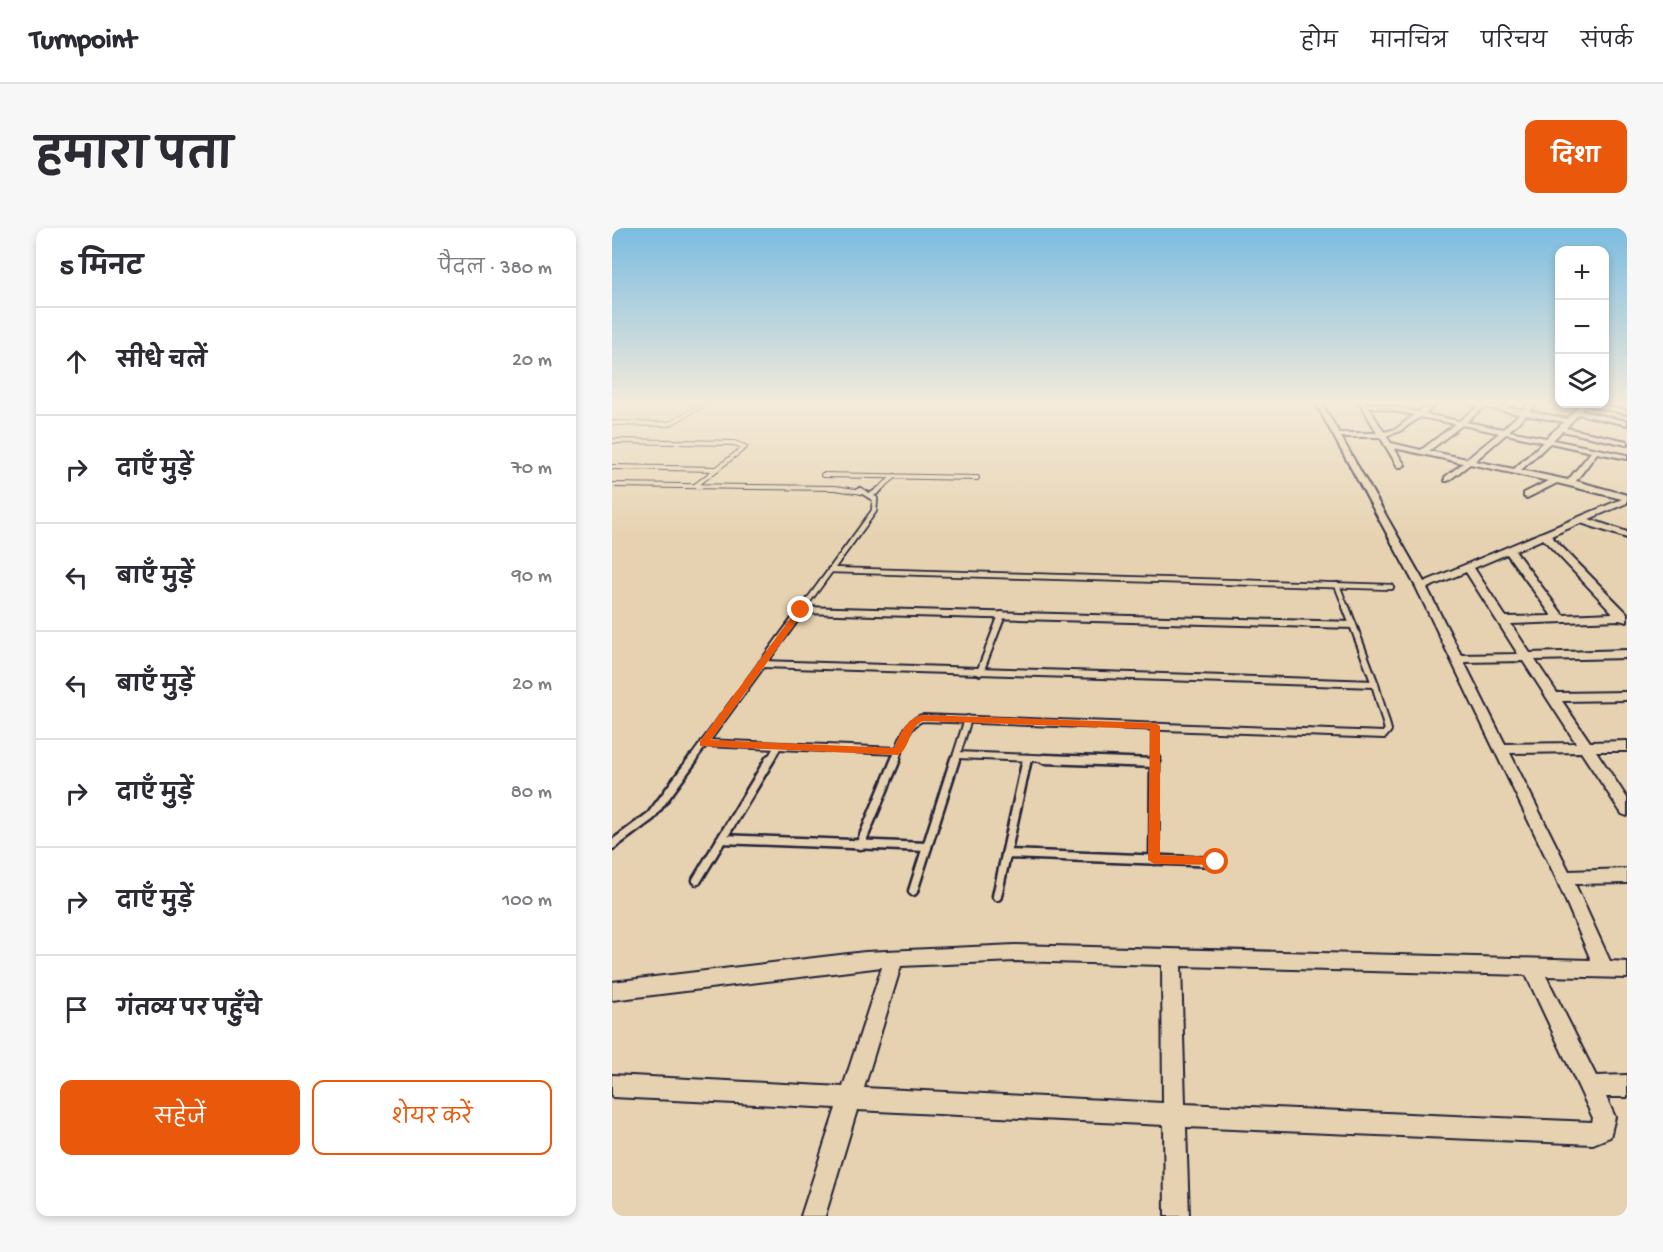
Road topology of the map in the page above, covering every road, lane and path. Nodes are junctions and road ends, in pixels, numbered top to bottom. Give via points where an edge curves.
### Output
1 (744, 448) edge
2 (1343, 448) edge
3 (1390, 448) edge
4 (1404, 448) edge
5 (1428, 448) edge
6 (1484, 448) edge
7 (1539, 448) edge
8 (1587, 448) edge
9 (1596, 450) junction
10 (1423, 452) junction
11 (1627, 457) edge
12 (1468, 461) junction
13 (1401, 465) dead end
14 (612, 467) edge
15 (718, 469) junction
16 (1515, 471) junction
17 (823, 475) dead end
18 (895, 476) junction
19 (977, 478) dead end
20 (1448, 479) dead end
21 (1556, 480) junction
22 (1570, 483) junction
23 (612, 484) edge
24 (695, 486) junction
25 (1527, 495) dead end
26 (870, 496) junction
27 (1627, 499) edge
28 (1581, 520) junction
29 (1627, 535) edge
30 (1546, 536) junction
31 (1510, 551) junction
32 (1469, 569) junction
33 (830, 570) junction
34 (1337, 585) junction
35 (1391, 587) dead end
36 (1421, 588) junction
37 (801, 610) junction
38 (1002, 615) junction
39 (1559, 618) junction
40 (1626, 618) edge
41 (1503, 621) junction
42 (1353, 625) junction
43 (1627, 654) edge
44 (1527, 657) junction
45 (1456, 659) junction
46 (762, 664) junction
47 (980, 672) junction
48 (1375, 684) junction
49 (1627, 696) edge
50 (1553, 697) junction
51 (968, 719) junction
52 (1155, 726) junction
53 (704, 743) junction
54 (778, 746) junction
55 (1627, 746) edge
56 (1586, 748) junction
57 (1501, 749) junction
58 (898, 751) junction
59 (957, 755) junction
60 (1027, 758) junction
61 (1155, 763) junction
62 (1626, 806) edge
63 (721, 839) junction
64 (612, 845) edge
65 (860, 845) junction
66 (927, 847) junction
67 (1006, 854) junction
68 (1154, 860) junction
69 (1216, 862) dead end
70 (1627, 876) edge
71 (1564, 878) junction
72 (697, 880) dead end
73 (913, 891) dead end
74 (997, 896) dead end
75 (1171, 956) junction
76 (894, 958) junction
77 (1533, 969) junction
78 (1604, 969) junction
79 (1626, 971) edge
80 (612, 991) edge
81 (612, 1086) edge
82 (1627, 1086) edge
83 (1590, 1087) junction
84 (850, 1098) junction
85 (1175, 1115) junction
86 (813, 1216) edge
87 (1177, 1216) edge

1 - 15 lane
2 - 36 street
3 - 13 street
4 - 10 street
5 - 10 street
6 - 12 street
7 - 16 street
8 - 9 street
9 - 11 street
9 - 22 street
10 - 12 street
12 - 16 street
12 - 20 street
14 - 15 lane
15 - 24 lane
16 - 21 street
17 - 18 lane
18 - 19 lane
18 - 26 lane
21 - 22 street
21 - 25 street
22 - 27 street
23 - 24 lane
24 - 26 lane via 835,488 859,490
26 - 33 lane via 876,500 874,510
27 - 28 street
28 - 29 street
28 - 30 street
30 - 31 street
30 - 40 street
31 - 32 street
31 - 39 street
32 - 36 street
32 - 41 street
33 - 34 lane
33 - 37 lane
34 - 35 lane
34 - 42 lane
36 - 45 street
37 - 38 lane
37 - 46 lane
38 - 42 lane
38 - 47 lane
39 - 40 street
39 - 41 street
41 - 44 street
42 - 48 lane
43 - 44 street
44 - 45 street
44 - 50 street
45 - 57 street
46 - 47 lane
46 - 53 lane
47 - 48 lane
48 - 52 lane via 1388,730 1384,735
49 - 50 street
50 - 56 street
51 - 52 lane
51 - 58 lane via 914,721
51 - 59 lane
52 - 61 lane
53 - 54 lane
53 - 64 lane via 651,816
54 - 58 lane
54 - 63 lane
55 - 56 street
56 - 57 street
56 - 62 street
57 - 71 street
58 - 65 lane
59 - 60 lane
59 - 66 lane
60 - 61 lane
60 - 67 lane
61 - 68 lane
63 - 65 lane
63 - 72 lane
65 - 66 lane
66 - 73 lane
67 - 68 lane
67 - 74 lane
68 - 69 lane
70 - 71 street
71 - 78 street
75 - 76 street via 1015,953
75 - 77 street
75 - 85 street
76 - 80 street
76 - 84 street
77 - 78 street
77 - 83 street
78 - 79 street
81 - 84 street
82 - 83 street
83 - 85 street via 1604,1116 1602,1129 1593,1132
84 - 85 street
84 - 86 street
85 - 87 street

